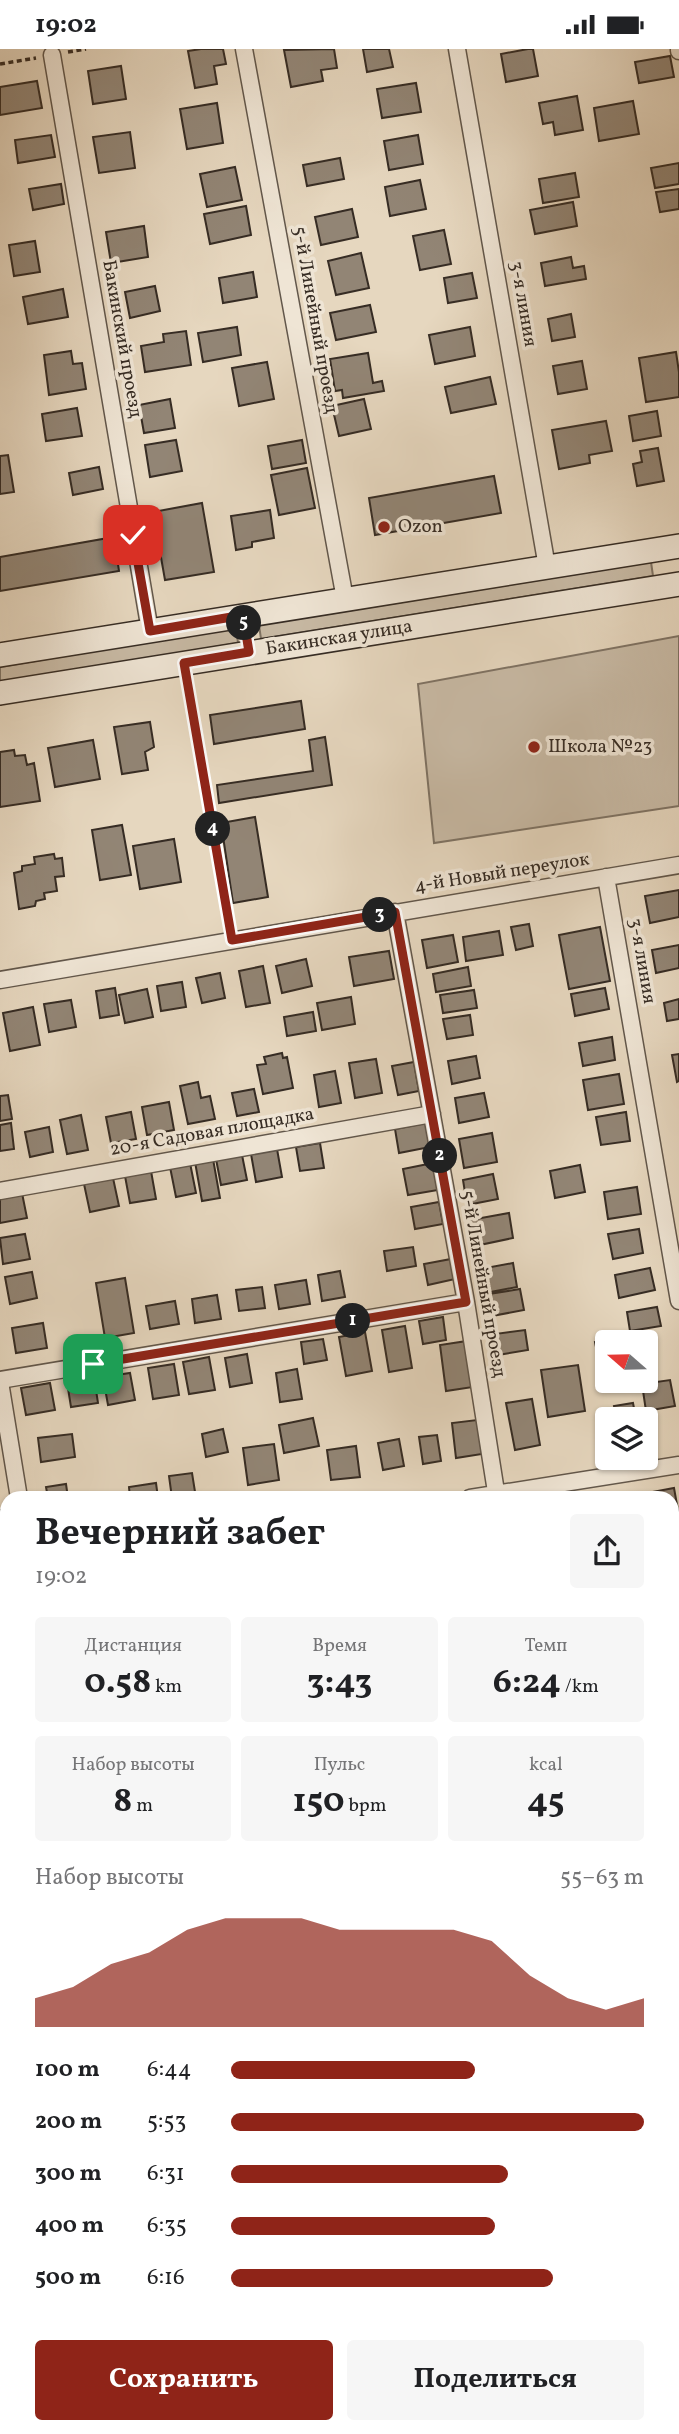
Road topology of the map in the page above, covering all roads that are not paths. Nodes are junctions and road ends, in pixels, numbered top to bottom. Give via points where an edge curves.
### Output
1 (244, 49) edge
2 (457, 49) edge
3 (52, 55) dead end
4 (669, 548) edge
5 (547, 567) junction
6 (672, 585) edge
7 (345, 599) junction
8 (243, 615) junction
9 (150, 631) junction
10 (249, 652) junction
11 (0, 655) edge
12 (184, 663) junction
13 (0, 693) edge
14 (679, 865) edge
15 (606, 877) junction
16 (395, 912) junction
17 (232, 940) junction
18 (0, 980) edge
19 (432, 1114) junction
20 (0, 1191) edge
21 (679, 1301) edge
22 (466, 1302) junction
23 (0, 1381) edge
24 (679, 1465) edge
25 (18, 1491) edge
26 (496, 1491) edge
27 (526, 1491) edge

1 - 7 street, 5-й Линейный проезд
2 - 5 street, 3-я линия
3 - 9 street, Бакинский проезд
4 - 5 street, Бакинская улица
4 - 6 street
5 - 7 street, Бакинская улица
6 - 10 street, Бакинская улица
7 - 8 street, Бакинская улица
8 - 9 street, Бакинская улица
8 - 10 street
9 - 11 street, Бакинская улица
10 - 12 street, Бакинская улица
12 - 13 street, Бакинская улица
12 - 17 lane
14 - 15 street, 4-й Новый переулок
15 - 16 street, 4-й Новый переулок
15 - 21 street, 3-я линия
16 - 17 street, 4-й Новый переулок
16 - 19 street, 5-й Линейный проезд
17 - 18 street, 4-й Новый переулок
19 - 20 street, 20-я Садовая площадка
19 - 22 street, 5-й Линейный проезд
22 - 23 street
22 - 26 street, 5-й Линейный проезд
23 - 25 street
24 - 27 street

